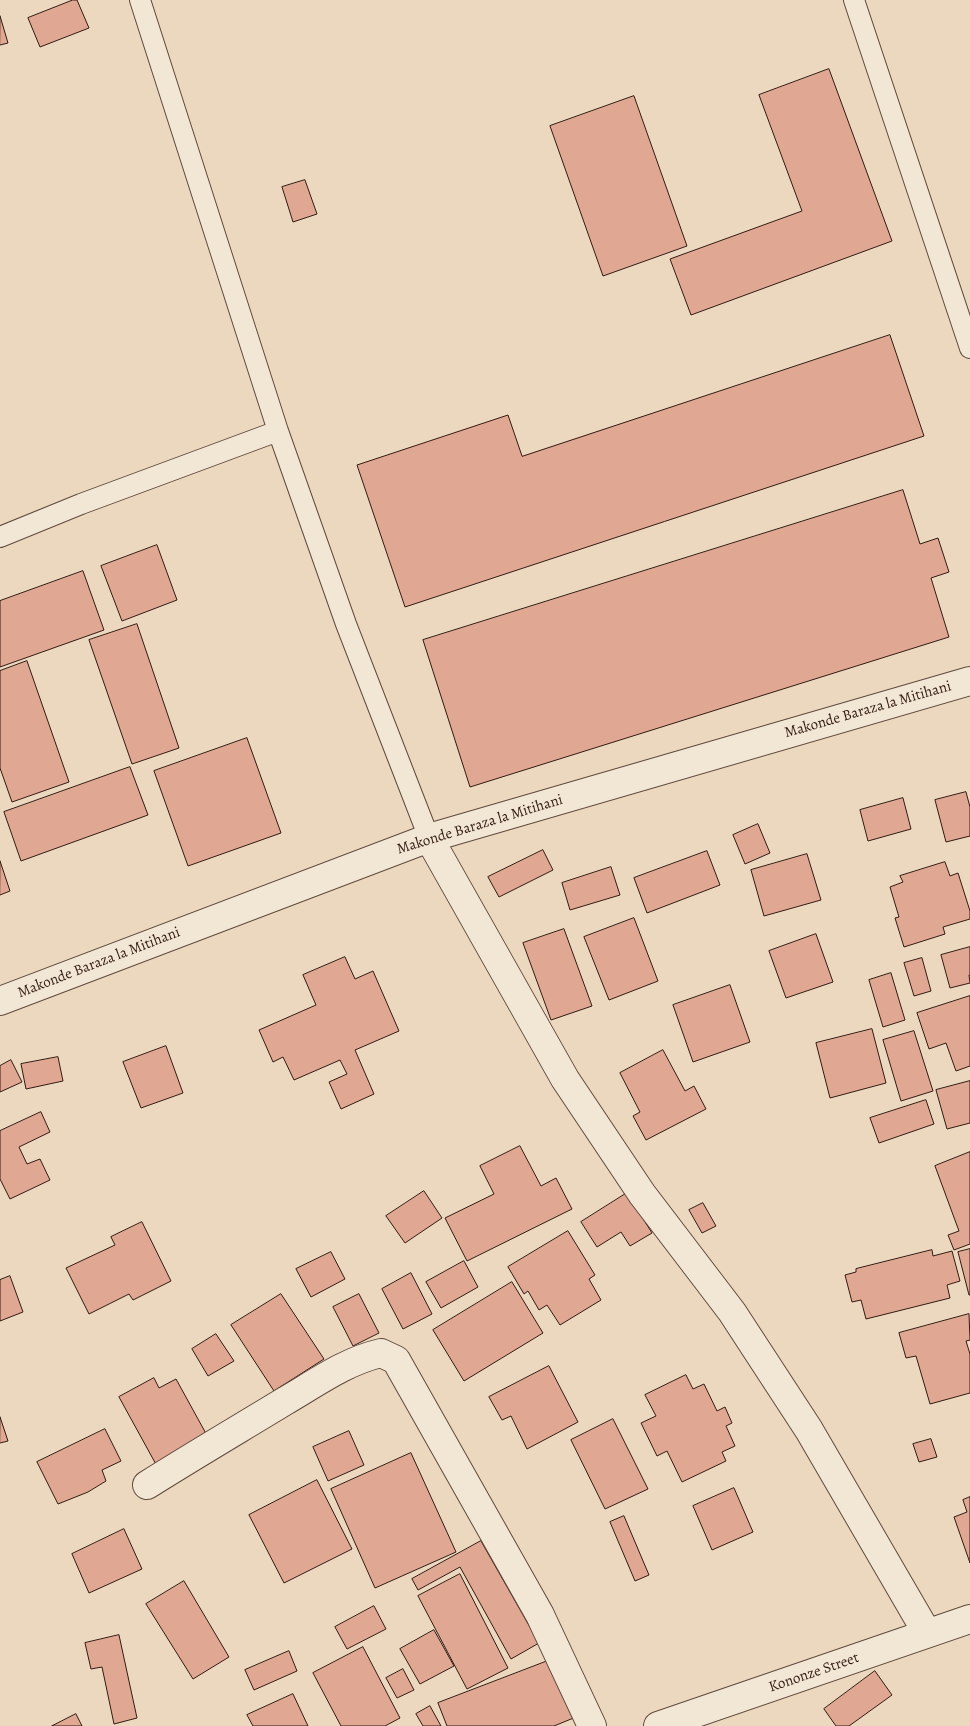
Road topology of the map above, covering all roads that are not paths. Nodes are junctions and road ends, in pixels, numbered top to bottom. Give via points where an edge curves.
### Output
1 (140, 0) edge
2 (854, 0) edge
3 (970, 348) edge
4 (278, 431) junction
5 (0, 537) edge
6 (970, 681) edge
7 (429, 838) junction
8 (0, 1001) edge
9 (147, 1485) dead end
10 (970, 1619) edge
11 (927, 1633) junction
12 (592, 1726) edge
13 (658, 1726) edge

1 - 4 lane
2 - 3 lane
4 - 5 lane
4 - 7 lane via 346,624
6 - 7 street, Makonde Baraza la Mitihani
7 - 8 street, Makonde Baraza la Mitihani
7 - 11 street via 565,1079 642,1194 732,1312 809,1430
9 - 12 street via 363,1357 381,1353 396,1360 540,1615
10 - 11 street, Kononze Street
11 - 13 street, Kononze Street

